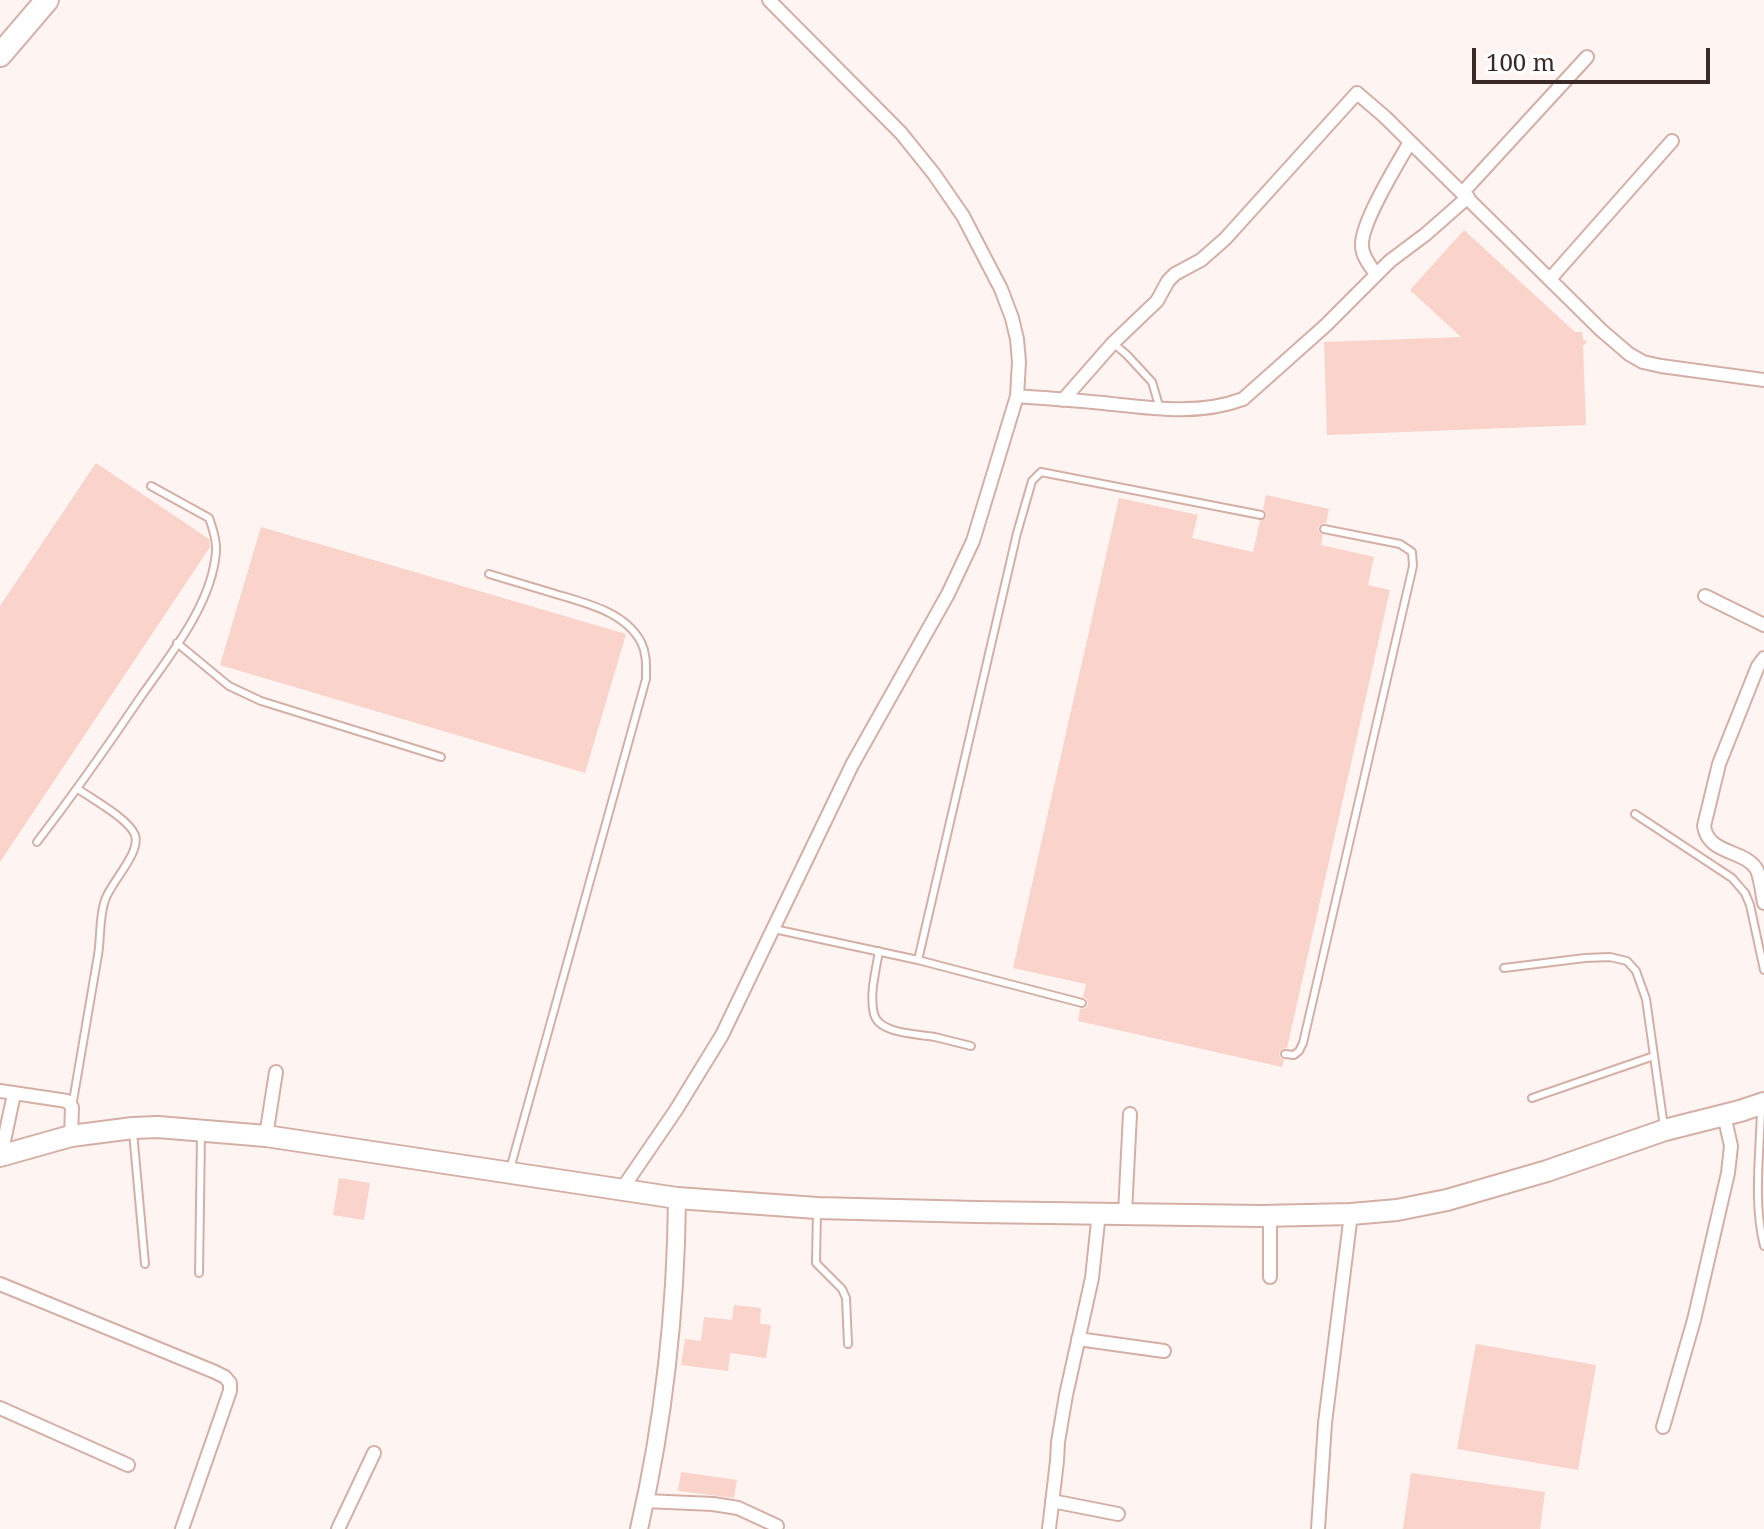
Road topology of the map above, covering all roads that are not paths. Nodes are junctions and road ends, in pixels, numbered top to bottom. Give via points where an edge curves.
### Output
1 (47, 0) edge
2 (769, 0) edge
3 (0, 55) edge
4 (1587, 57) dead end
5 (1672, 141) dead end
6 (1410, 142) junction
7 (1466, 194) junction
8 (1376, 274) junction
9 (1550, 279) junction
10 (1113, 343) junction
11 (1764, 380) edge
12 (1017, 396) junction
13 (1063, 400) junction
14 (1160, 409) junction
15 (151, 486) dead end
16 (1261, 515) dead end
17 (1324, 529) dead end
18 (489, 574) dead end
19 (1705, 596) dead end
20 (1764, 625) edge
21 (177, 643) junction
22 (1764, 658) edge
23 (441, 757) dead end
24 (78, 789) junction
25 (1635, 814) dead end
26 (37, 842) dead end
27 (1764, 859) edge
28 (1747, 861) junction
29 (1764, 903) edge
30 (774, 929) junction
31 (879, 951) junction
32 (918, 960) junction
33 (1504, 968) dead end
34 (1764, 970) edge
35 (1082, 1003) dead end
36 (971, 1046) dead end
37 (1285, 1054) dead end
38 (1654, 1056) junction
39 (276, 1072) dead end
40 (0, 1091) edge
41 (14, 1094) junction
42 (1532, 1098) dead end
43 (1762, 1104) edge
44 (72, 1107) junction
45 (1130, 1114) dead end
46 (1724, 1115) junction
47 (133, 1128) junction
48 (1665, 1130) junction
49 (201, 1131) junction
50 (71, 1136) junction
51 (266, 1136) junction
52 (0, 1156) edge
53 (509, 1173) junction
54 (622, 1189) junction
55 (677, 1198) junction
56 (817, 1208) junction
57 (1099, 1212) junction
58 (1125, 1213) junction
59 (1351, 1214) junction
60 (1270, 1216) junction
61 (1764, 1246) edge
62 (145, 1264) dead end
63 (199, 1273) dead end
64 (1270, 1277) dead end
65 (0, 1284) edge
66 (1078, 1339) junction
67 (848, 1344) dead end
68 (1164, 1351) dead end
69 (0, 1408) edge
70 (1663, 1427) dead end
71 (374, 1453) dead end
72 (128, 1465) dead end
73 (645, 1501) junction
74 (1052, 1501) junction
75 (1118, 1514) dead end
76 (777, 1526) dead end
77 (182, 1529) edge
78 (338, 1529) edge
79 (639, 1529) edge
80 (1049, 1529) edge
81 (1318, 1529) edge

1 - 3 highway
2 - 12 street via 901,133 963,216 1012,318 1019,362
4 - 7 street
5 - 9 street
6 - 7 street
6 - 8 street via 1363,236 1363,252
6 - 10 street via 1357,93 1225,239 1175,274 1157,301
7 - 8 street
7 - 9 street
8 - 14 street via 1243,399 1208,409
9 - 11 street via 1601,330 1643,362
10 - 13 street
10 - 14 lane via 1152,382
12 - 13 street
12 - 30 street via 973,541 857,754
13 - 14 street
15 - 21 lane via 209,518 217,549 211,580
16 - 32 lane via 1041,472 1032,481
17 - 37 lane via 1400,544 1412,552 1413,566 1303,1043 1294,1055
18 - 53 lane via 610,613 629,626 646,659 646,679
19 - 20 street
21 - 23 lane via 245,695
21 - 24 lane
22 - 28 street via 1719,764 1704,826 1711,842
24 - 26 lane
24 - 44 lane via 122,820 136,843 104,903
25 - 34 lane via 1732,878 1745,893
27 - 28 street
28 - 29 street via 1756,868
30 - 31 lane
30 - 54 street via 704,1067
31 - 32 lane
31 - 36 lane via 875,1019 901,1032
32 - 35 lane
33 - 38 lane via 1585,958 1627,961 1646,999
38 - 42 lane
38 - 48 lane
39 - 51 street
40 - 41 street
41 - 44 street via 67,1101
41 - 52 street
43 - 46 main road
43 - 61 lane via 1759,1188
44 - 50 street
45 - 58 street
46 - 48 main road
46 - 70 street via 1731,1146 1728,1173
47 - 49 main road
47 - 50 main road
47 - 62 lane
48 - 59 main road via 1447,1200
49 - 51 main road
49 - 63 lane
50 - 52 main road
51 - 53 main road
53 - 54 main road
54 - 55 main road
55 - 56 main road
55 - 73 street via 669,1352
56 - 57 main road
56 - 67 lane via 816,1263 846,1298
57 - 58 main road
57 - 66 street
58 - 60 main road
59 - 60 main road
59 - 81 street via 1325,1423
60 - 64 street
65 - 77 street via 215,1372 230,1383
66 - 68 street
66 - 74 street
69 - 72 street
71 - 78 street
73 - 76 street via 738,1508
73 - 79 street
74 - 75 street
74 - 80 street

